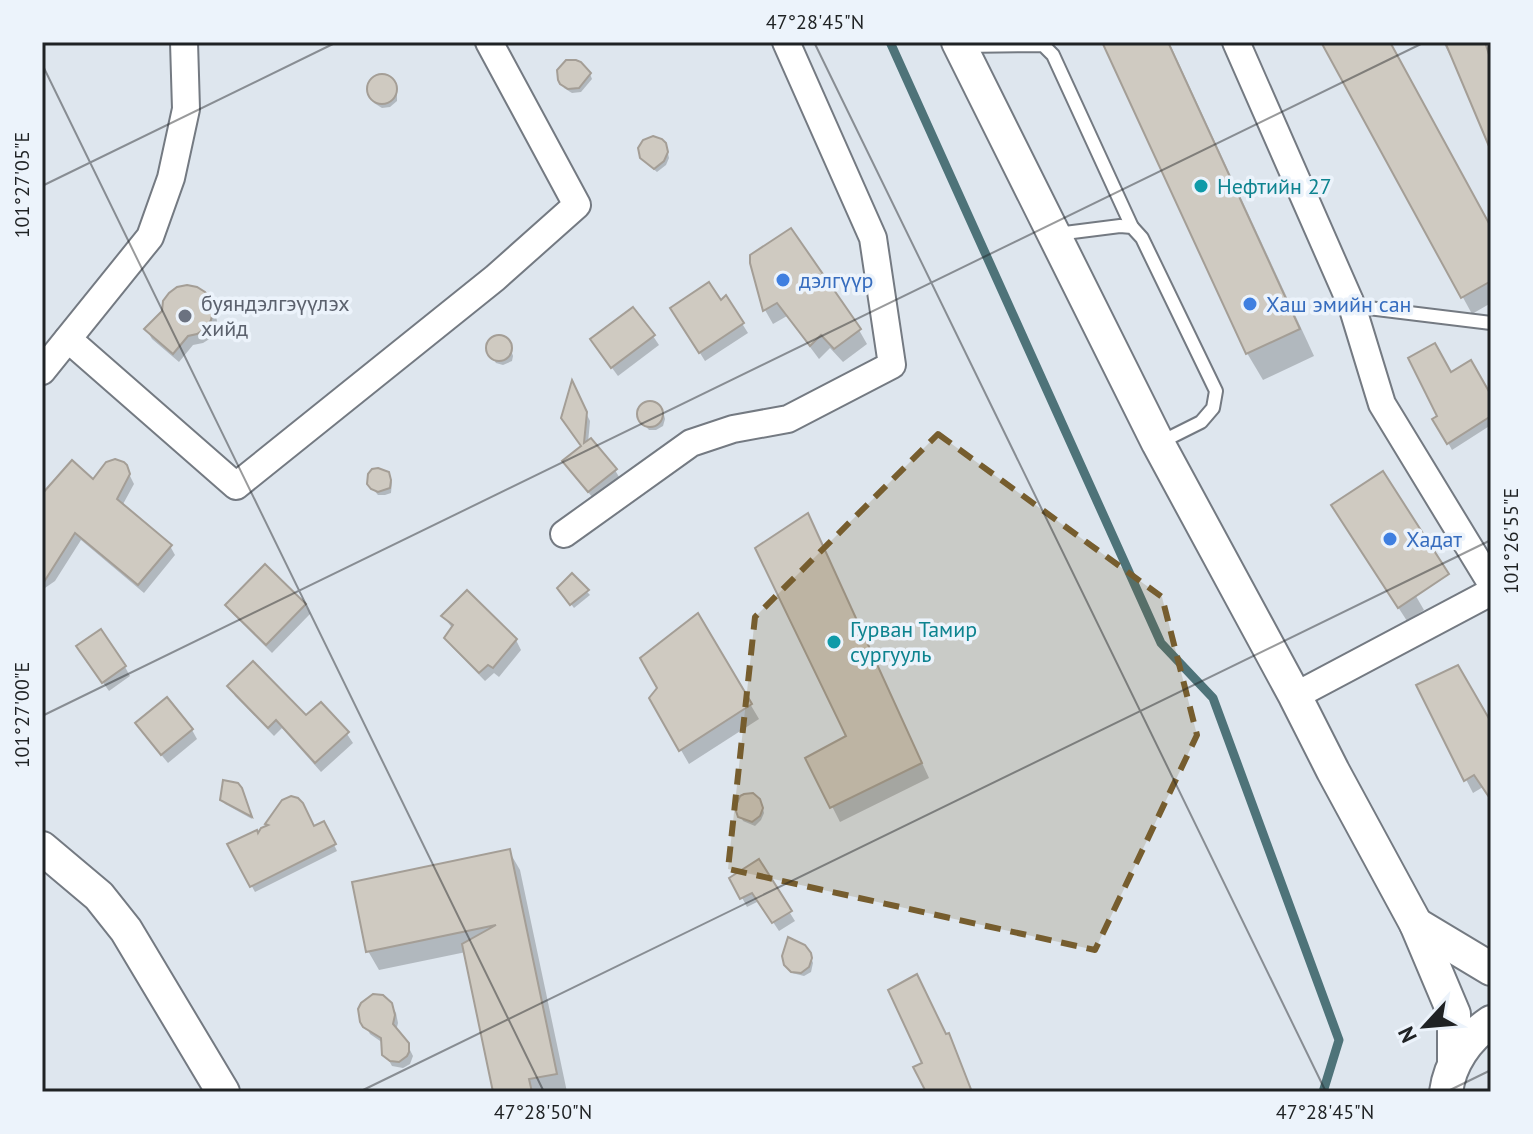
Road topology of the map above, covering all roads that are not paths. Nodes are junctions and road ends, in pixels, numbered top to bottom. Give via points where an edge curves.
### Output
1 (184, 42) edge
2 (489, 42) edge
3 (786, 42) edge
4 (1236, 42) edge
5 (959, 44) edge
6 (1132, 227) junction
7 (1055, 235) junction
8 (1352, 306) junction
9 (1491, 323) edge
10 (68, 339) junction
11 (42, 371) edge
12 (1158, 443) junction
13 (564, 534) dead end
14 (1491, 583) edge
15 (1491, 592) edge
16 (1295, 696) junction
17 (42, 848) edge
18 (1416, 924) junction
19 (1491, 969) edge
20 (1491, 1022) edge
21 (1445, 1082) edge
22 (223, 1092) edge

1 - 10 street via 186,109 171,178 150,237
2 - 10 street via 577,205 495,278 236,486
3 - 13 street via 873,238 892,365 788,419 691,443
4 - 8 street
5 - 6 lane via 1043,45 1053,55
5 - 7 street
6 - 7 lane
6 - 12 lane via 1216,391 1213,408 1201,422
7 - 12 street
8 - 9 lane
8 - 14 street via 1382,404
10 - 11 street
12 - 16 street
15 - 16 street
16 - 18 street
17 - 22 street via 99,896 126,930
18 - 19 street
18 - 21 street via 1454,1014
20 - 21 street via 1465,1045

